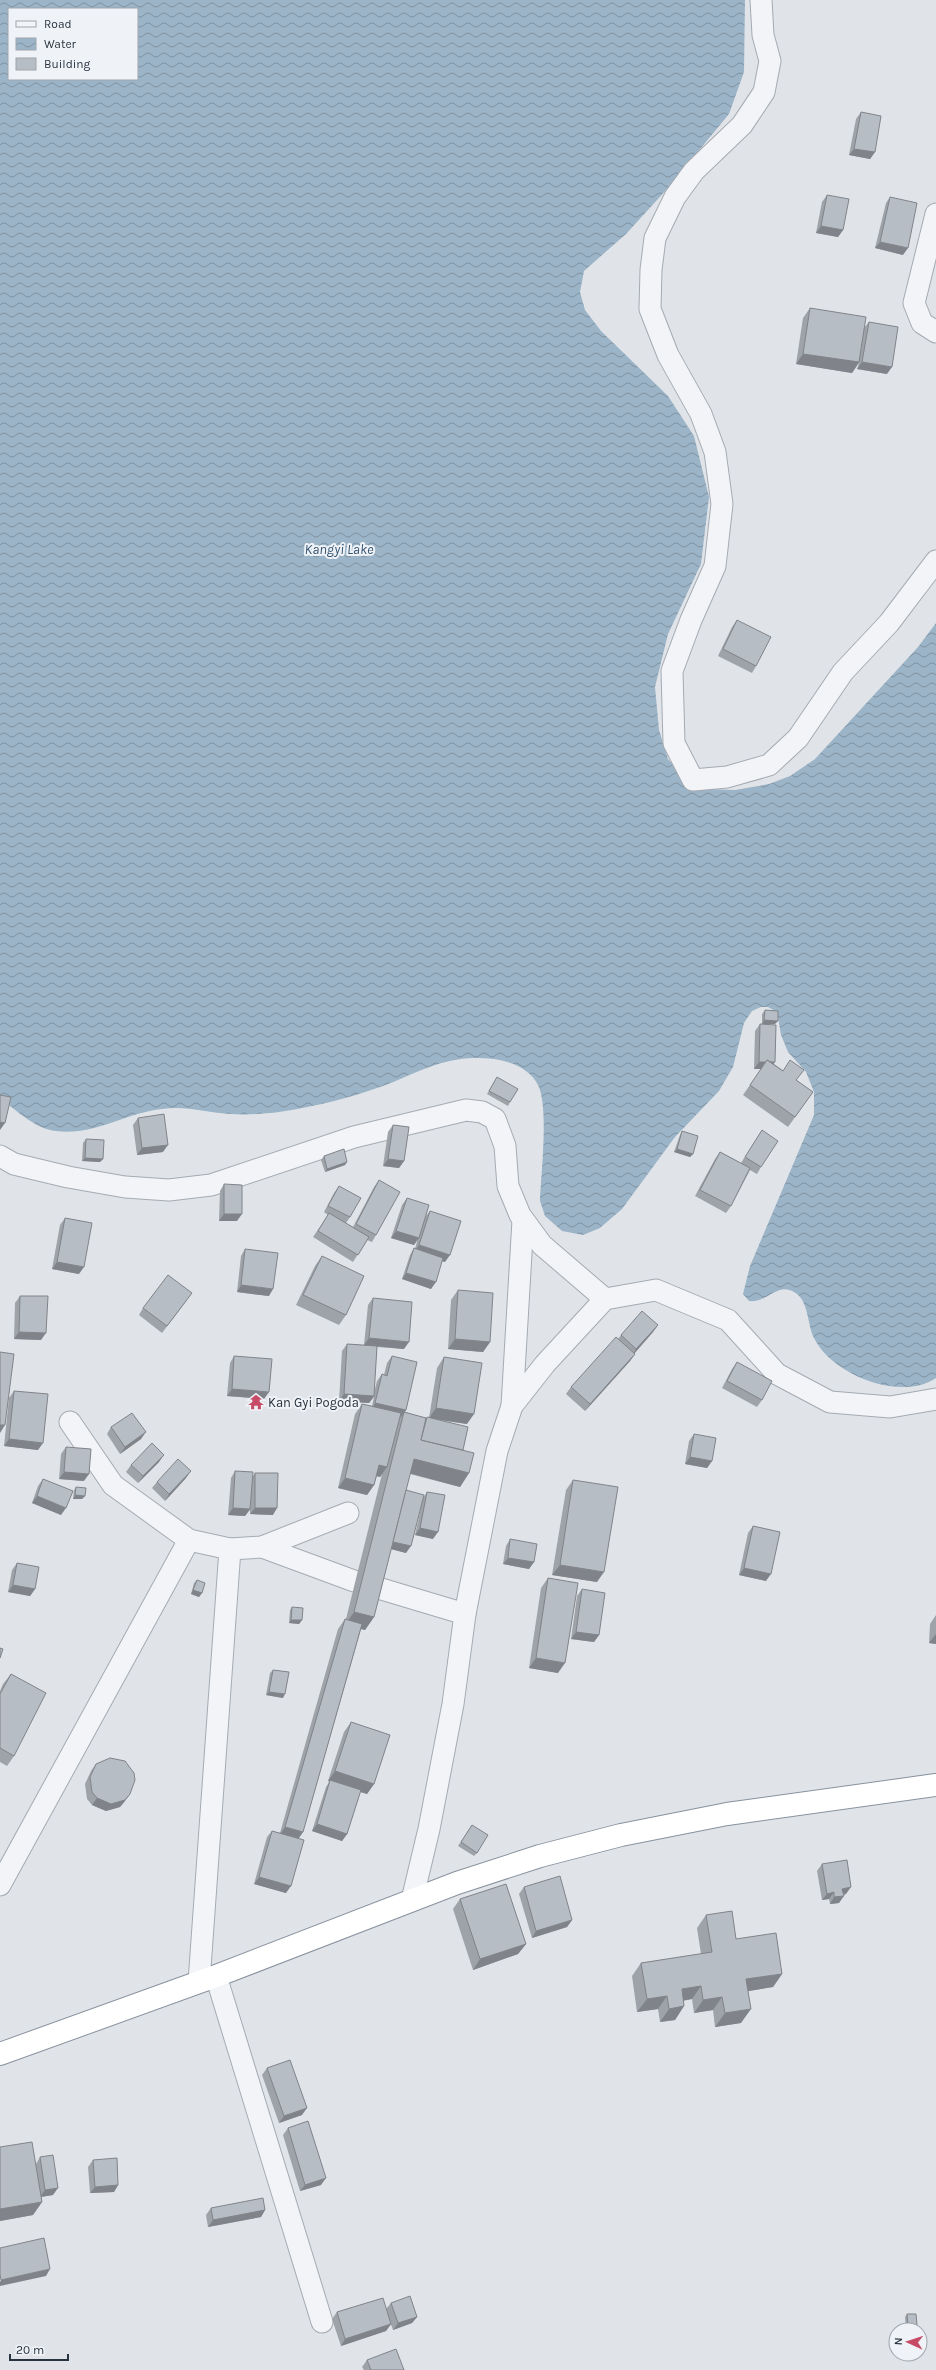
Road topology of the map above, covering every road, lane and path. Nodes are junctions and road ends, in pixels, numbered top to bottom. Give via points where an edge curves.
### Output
1 (761, 0) edge
2 (936, 214) edge
3 (936, 332) edge
4 (936, 560) edge
5 (0, 1156) edge
6 (523, 1220) junction
7 (605, 1298) junction
8 (936, 1398) edge
9 (512, 1406) junction
10 (70, 1422) dead end
11 (348, 1513) dead end
12 (189, 1540) junction
13 (262, 1547) junction
14 (230, 1549) junction
15 (354, 1581) dead end
16 (378, 1588) edge
17 (465, 1614) junction
18 (936, 1786) edge
19 (0, 1885) edge
20 (412, 1900) junction
21 (207, 1979) junction
22 (0, 2054) edge
23 (322, 2322) dead end

1 - 4 street via 763,35 770,61 764,92 742,125 694,171 675,197 656,238 651,270 650,308 668,355 701,414 715,452 722,504 715,566 672,671 674,743 693,780 727,777 769,765 798,738 843,672 889,623
2 - 3 street via 914,303 922,323
5 - 6 street via 14,1164 68,1177 125,1187 169,1190 211,1185 354,1137 466,1110 482,1112 495,1119 505,1146 508,1186
6 - 7 street via 542,1245
6 - 9 street
7 - 8 street via 656,1290 728,1320 777,1374 830,1402 890,1407
7 - 9 street via 545,1364
9 - 17 street via 497,1451
10 - 12 street via 113,1485
11 - 13 street
12 - 14 street
12 - 19 street
13 - 14 street
13 - 15 street
14 - 21 street
16 - 17 street
17 - 20 street via 453,1704 429,1829
18 - 20 highway via 727,1814 621,1834 540,1856
20 - 21 highway
21 - 22 highway
21 - 23 street

